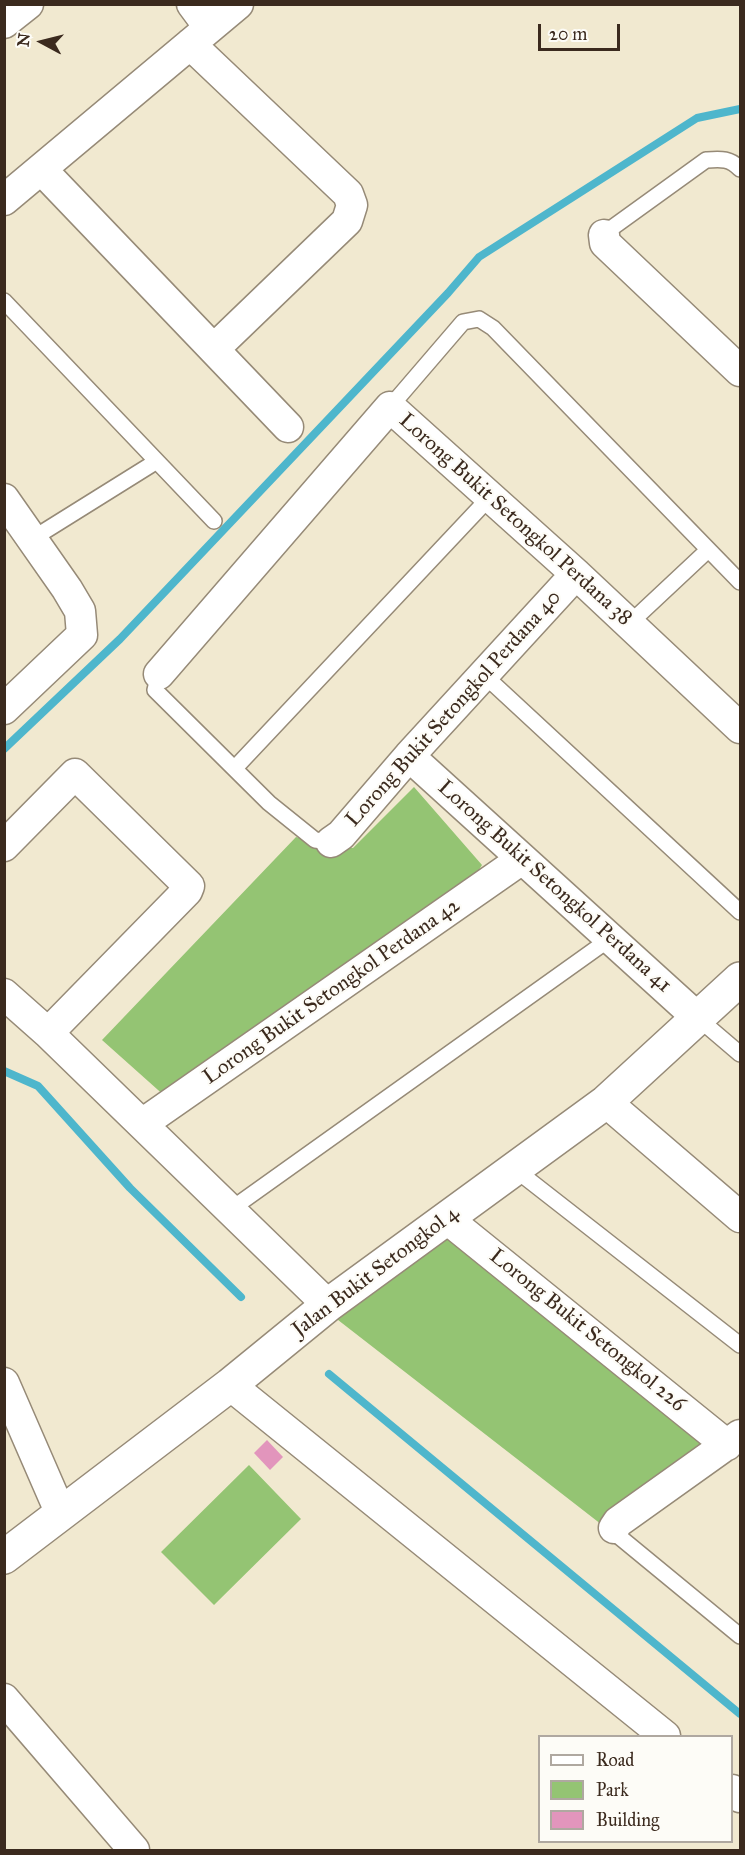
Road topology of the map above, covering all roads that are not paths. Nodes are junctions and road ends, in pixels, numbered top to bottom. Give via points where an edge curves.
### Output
1 (28, 4) edge
2 (238, 4) edge
3 (4, 23) edge
4 (197, 25) edge
5 (41, 169) junction
6 (741, 169) edge
7 (4, 200) edge
8 (604, 235) joint
9 (4, 301) edge
10 (214, 349) junction
11 (741, 371) edge
12 (390, 407) junction
13 (288, 427) dead end
14 (157, 461) junction
15 (490, 497) junction
16 (4, 499) edge
17 (214, 521) dead end
18 (32, 539) junction
19 (708, 550) junction
20 (576, 574) junction
21 (741, 582) edge
22 (630, 623) junction
23 (159, 674) joint
24 (484, 675) junction
25 (4, 709) edge
26 (741, 728) edge
27 (409, 756) junction
28 (235, 768) junction
29 (331, 842) joint
30 (4, 846) edge
31 (522, 859) junction
32 (741, 912) edge
33 (611, 938) junction
34 (741, 979) edge
35 (4, 994) edge
36 (699, 1019) junction
37 (48, 1033) junction
38 (741, 1054) edge
39 (606, 1101) junction
40 (142, 1124) junction
41 (516, 1170) junction
42 (230, 1210) junction
43 (741, 1217) edge
44 (446, 1218) junction
45 (328, 1305) junction
46 (741, 1345) edge
47 (4, 1383) edge
48 (230, 1385) junction
49 (734, 1440) edge
50 (61, 1514) junction
51 (614, 1528) joint
52 (4, 1557) edge
53 (741, 1636) edge
54 (4, 1699) edge
55 (663, 1735) edge
56 (134, 1851) edge

1 - 3 street
2 - 4 street
4 - 5 street
4 - 10 street via 348,194 352,205 347,222
5 - 7 street
5 - 10 street
6 - 8 lane via 724,158 706,160
8 - 11 street via 605,243
9 - 14 lane
10 - 13 street
12 - 15 street, Lorong Bukit Setongkol Perdana 38
12 - 19 lane via 462,322 479,319 493,328
12 - 23 street, Lorong Bukit Setongkol Perdana 38
14 - 17 lane
14 - 18 lane
15 - 20 street, Lorong Bukit Setongkol Perdana 38
15 - 28 lane
16 - 18 street
18 - 25 street via 80,611 82,635
19 - 21 lane
19 - 22 lane
20 - 22 street, Lorong Bukit Setongkol Perdana 38
20 - 24 street, Lorong Bukit Setongkol Perdana 40
22 - 26 street, Lorong Bukit Setongkol Perdana 38
23 - 28 lane via 155,690
24 - 27 street, Lorong Bukit Setongkol Perdana 40
24 - 32 lane
27 - 29 street, Lorong Bukit Setongkol Perdana 40
27 - 31 street, Lorong Bukit Setongkol Perdana 41
28 - 29 lane via 269,803 315,840
30 - 37 street via 75,774 189,886
31 - 33 street, Lorong Bukit Setongkol Perdana 41
31 - 40 street, Lorong Bukit Setongkol Perdana 42
33 - 36 street, Lorong Bukit Setongkol Perdana 41
33 - 42 lane
34 - 36 street, Jalan Bukit Setongkol 4
35 - 37 street
36 - 38 lane
36 - 39 street, Jalan Bukit Setongkol 4
37 - 40 street
39 - 41 street, Jalan Bukit Setongkol 4
39 - 43 street
40 - 42 street
41 - 44 street, Jalan Bukit Setongkol 4
41 - 46 lane
42 - 45 street
44 - 45 street, Jalan Bukit Setongkol 4
44 - 49 street, Lorong Bukit Setongkol 226
45 - 48 street, Jalan Bukit Setongkol 4
47 - 50 street
48 - 50 street, Jalan Bukit Setongkol 4
48 - 55 street
49 - 51 street
50 - 52 street, Jalan Bukit Setongkol 4
51 - 53 lane via 616,1534
54 - 56 street

